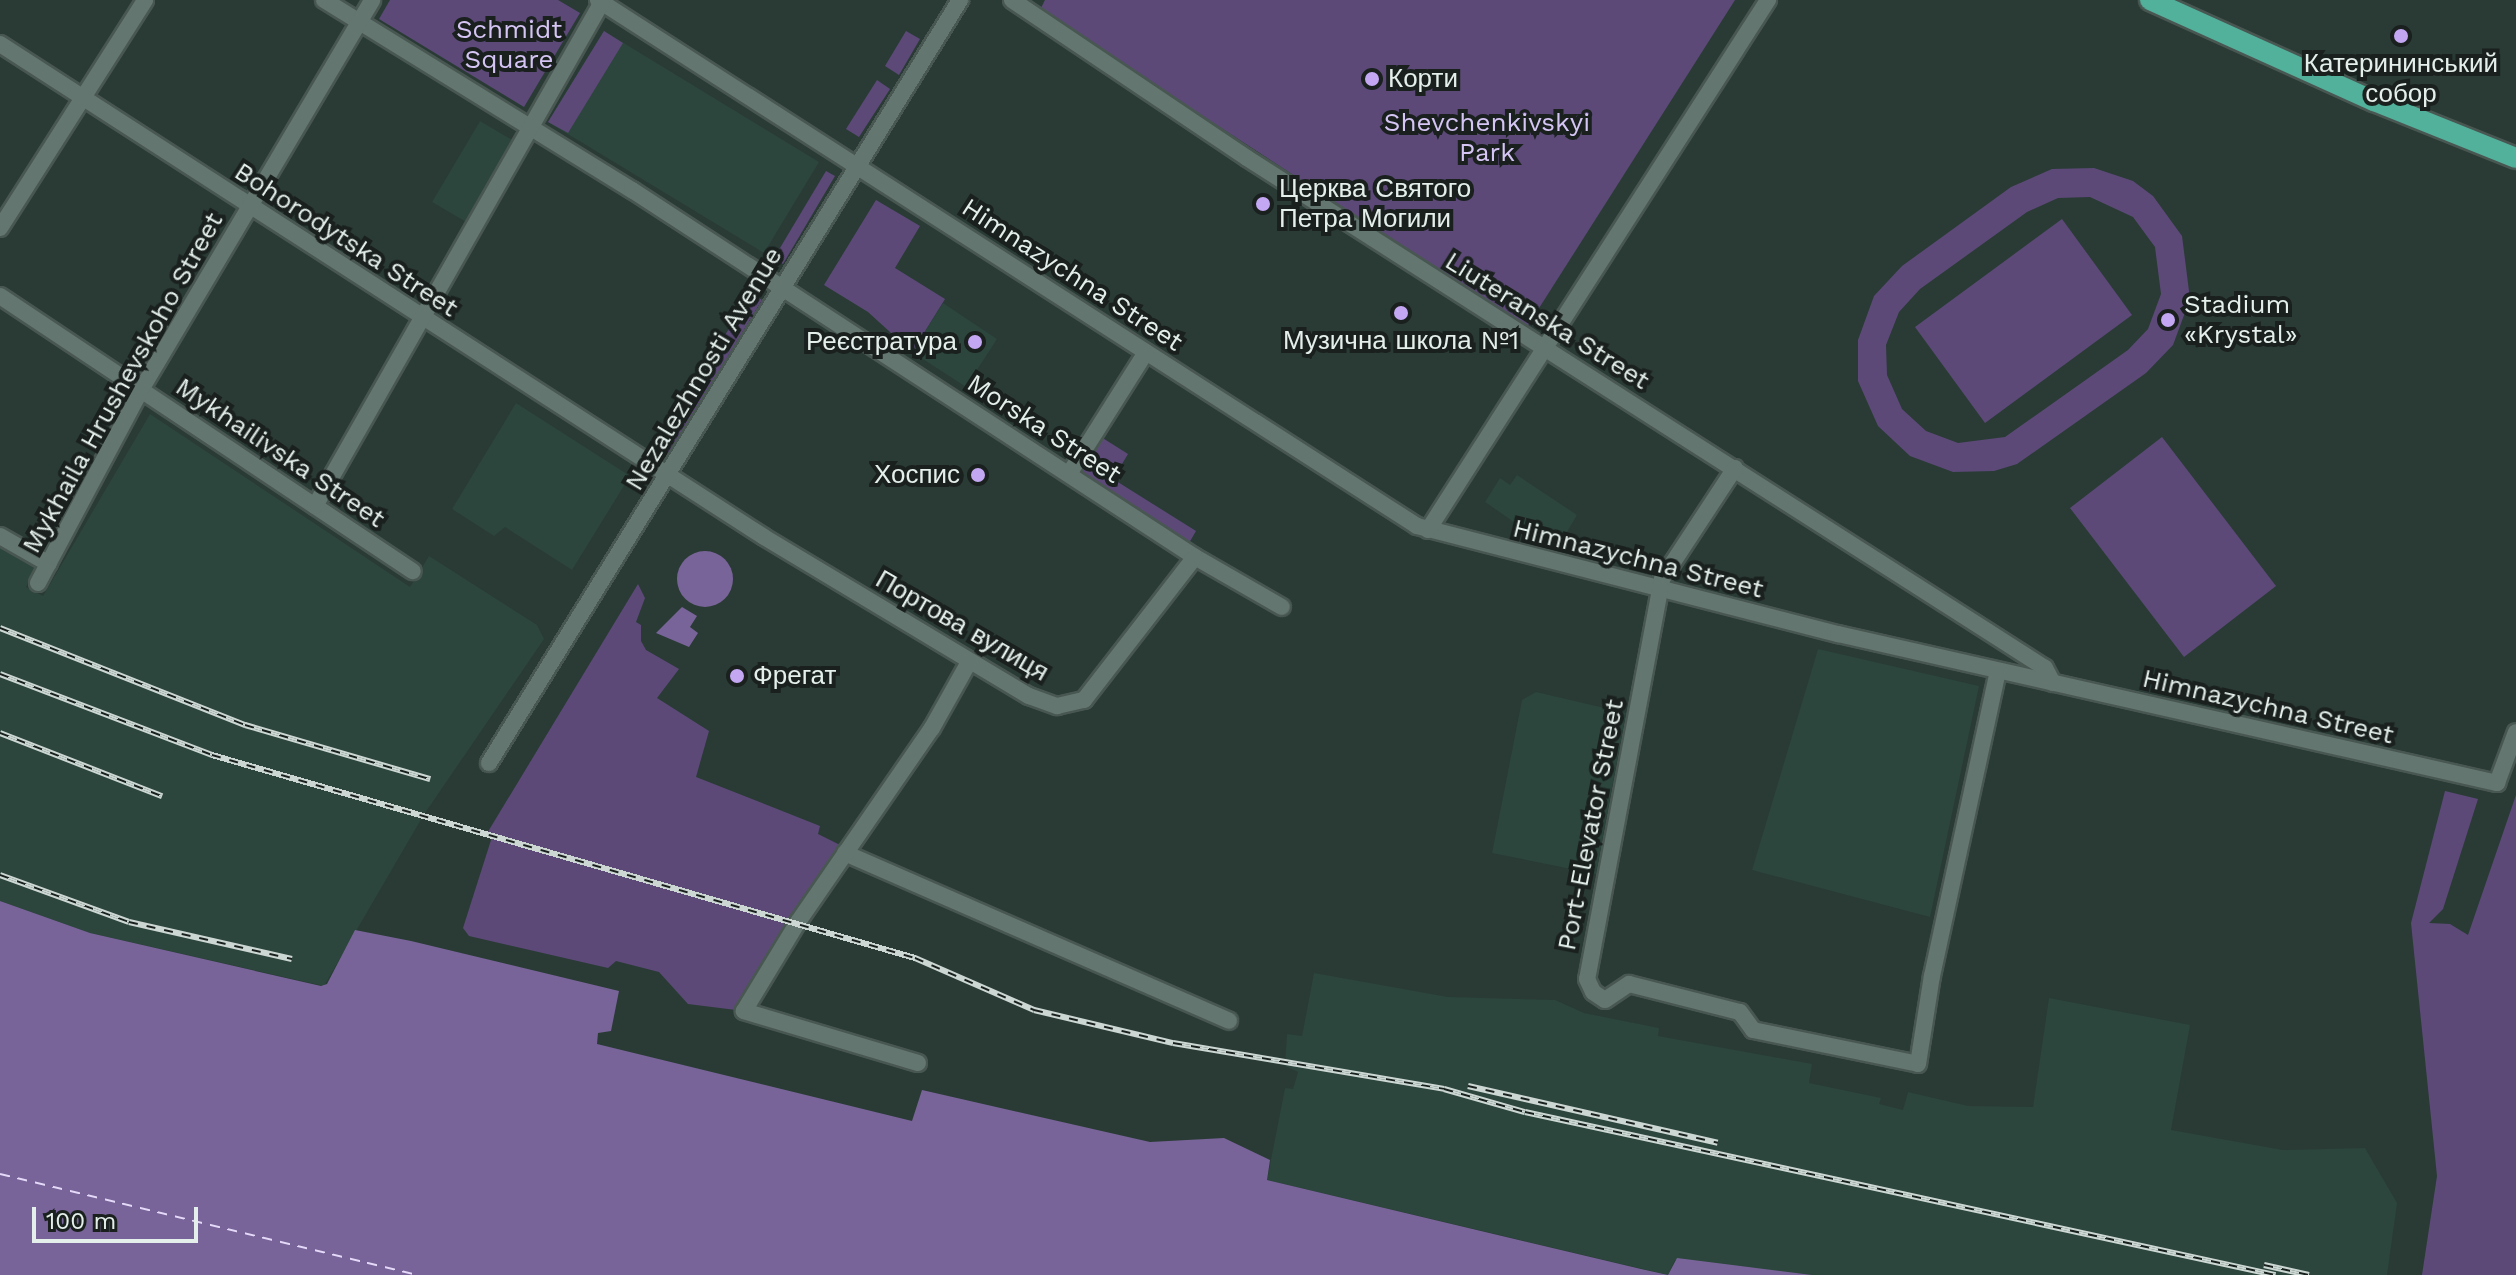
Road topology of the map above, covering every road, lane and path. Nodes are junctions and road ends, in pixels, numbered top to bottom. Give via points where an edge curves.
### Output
1 (145, 0) edge
2 (324, 0) edge
3 (372, 0) edge
4 (960, 0) edge
5 (1012, 0) edge
6 (1768, 0) edge
7 (2150, 0) edge
8 (604, 2) edge
9 (358, 22) junction
10 (0, 44) edge
11 (81, 99) junction
12 (528, 125) junction
13 (2516, 158) edge
14 (857, 165) junction
15 (250, 206) junction
16 (0, 228) edge
17 (782, 288) junction
18 (0, 296) edge
19 (420, 317) junction
20 (1543, 348) junction
21 (1146, 352) junction
22 (142, 388) junction
23 (1735, 468) junction
24 (1069, 474) junction
25 (666, 475) junction
26 (315, 506) junction
27 (1428, 530) junction
28 (0, 536) edge
29 (1195, 557) junction
30 (49, 564) junction
31 (413, 571) dead end
32 (38, 583) dead end
33 (1660, 589) junction
34 (1282, 607) dead end
35 (969, 662) junction
36 (1998, 672) junction
37 (2053, 683) junction
38 (2516, 732) edge
39 (489, 763) dead end
40 (845, 853) junction
41 (1229, 1021) dead end
42 (918, 1063) dead end

1 - 11 street
2 - 9 street, Morska Street
3 - 9 street, Mykhaila Hrushevskoho Street
4 - 14 street, Nezalezhnosti Avenue
5 - 20 street, Liuteranska Street
6 - 20 street
7 - 13 main road
8 - 12 street
8 - 14 street, Himnazychna Street
9 - 12 street, Morska Street
9 - 15 street, Mykhaila Hrushevskoho Street
10 - 11 street, Bohorodytska Street
11 - 15 street, Bohorodytska Street
11 - 16 street
12 - 17 street, Morska Street
12 - 19 street
14 - 17 street, Nezalezhnosti Avenue
14 - 21 street, Himnazychna Street
15 - 19 street, Bohorodytska Street
15 - 22 street, Mykhaila Hrushevskoho Street
17 - 24 street, Morska Street
17 - 25 street, Nezalezhnosti Avenue
18 - 22 street, Mykhailivska Street
19 - 25 street, Bohorodytska Street
19 - 26 street
20 - 23 street, Liuteranska Street
20 - 27 street
21 - 24 street
21 - 27 street, Himnazychna Street
22 - 26 street, Mykhailivska Street
22 - 30 street, Mykhaila Hrushevskoho Street
23 - 33 street, Port-Elevator Street
23 - 37 street, Liuteranska Street via 2045,668
24 - 29 street, Morska Street
25 - 35 street, Портова вулиця
25 - 39 street, Nezalezhnosti Avenue
26 - 31 street, Mykhailivska Street
27 - 33 street, Himnazychna Street
28 - 30 street
29 - 34 street, Morska Street
29 - 35 street, Портова вулиця via 1084,700 1057,706
30 - 32 street, Mykhaila Hrushevskoho Street
33 - 36 street, Himnazychna Street
33 - 36 street, Port-Elevator Street via 1587,979 1605,1000 1629,984 1740,1012 1753,1030 1918,1064
35 - 40 street via 932,728
36 - 37 street, Himnazychna Street
37 - 38 street, Himnazychna Street via 2497,783
40 - 41 street
40 - 42 street via 744,1011

